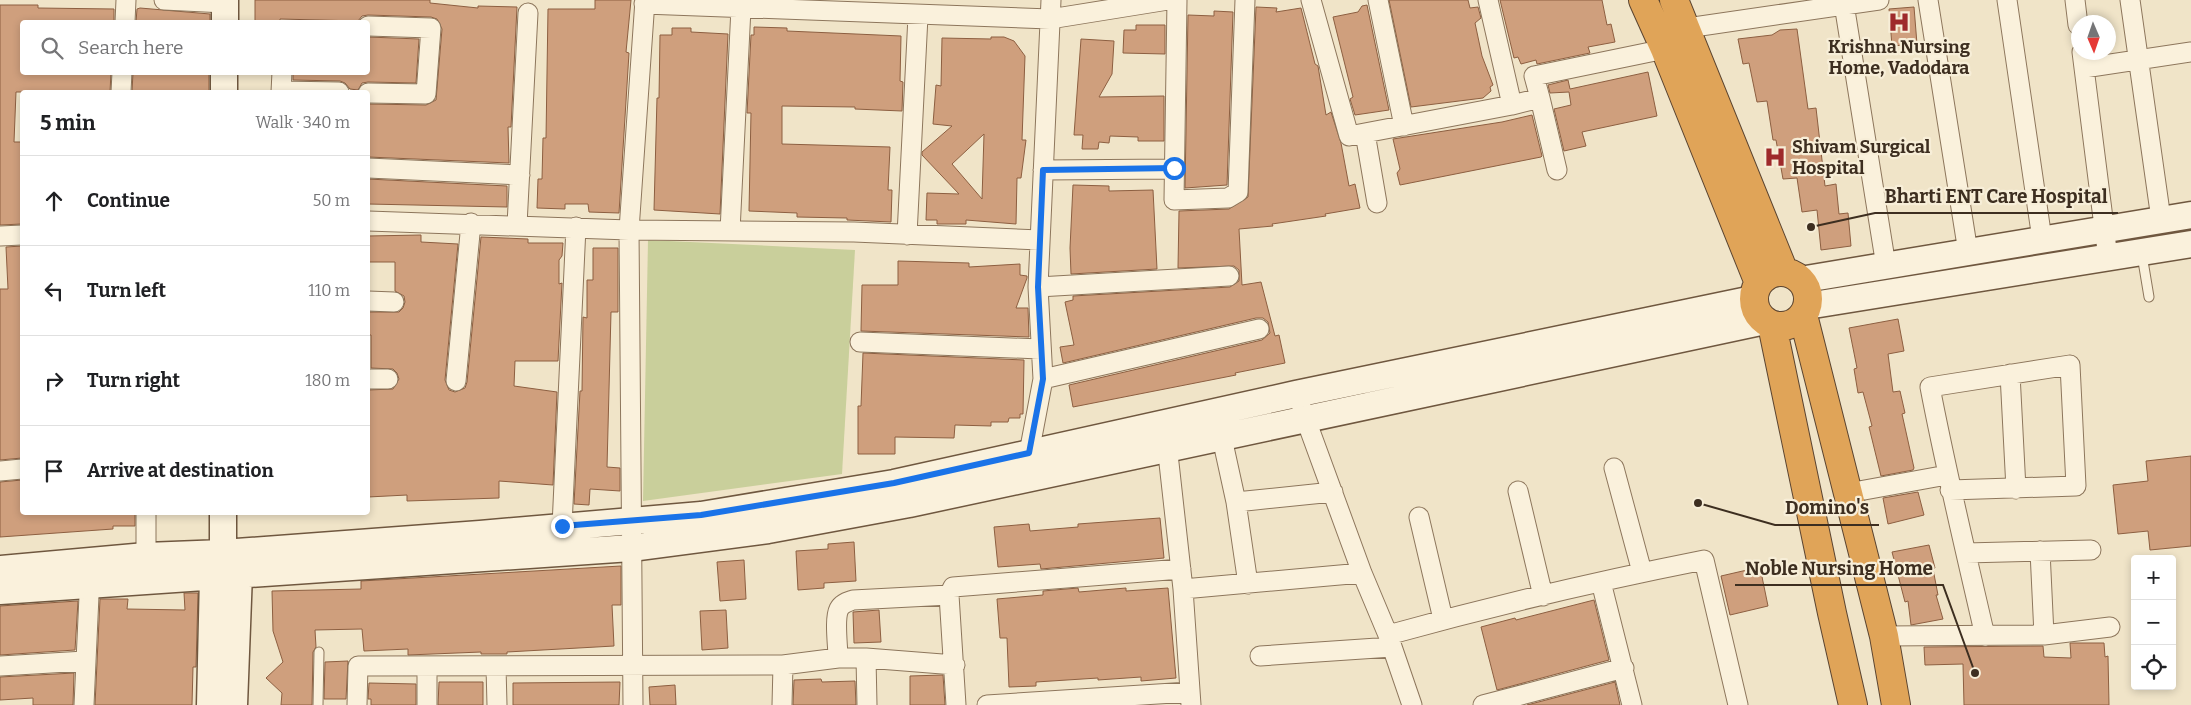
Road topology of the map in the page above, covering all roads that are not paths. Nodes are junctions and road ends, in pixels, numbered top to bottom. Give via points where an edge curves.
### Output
1 (126, 0) edge
2 (164, 0) edge
3 (1051, 0) edge
4 (1168, 0) edge
5 (1177, 0) edge
6 (1245, 0) edge
7 (1311, 0) edge
8 (1378, 0) edge
9 (1488, 0) edge
10 (1643, 0) edge
11 (1674, 0) edge
12 (1879, 0) edge
13 (1928, 0) edge
14 (2007, 0) edge
15 (2075, 0) edge
16 (2130, 0) edge
17 (644, 2) edge
18 (720, 4) edge
19 (1833, 4) edge
20 (225, 8) edge
21 (741, 8) junction
22 (528, 13) dead end
23 (2077, 15) edge
24 (918, 16) junction
25 (1050, 19) junction
26 (125, 20) edge
27 (370, 26) edge
28 (1687, 28) junction
29 (1666, 49) junction
30 (2191, 52) edge
31 (2083, 60) edge
32 (2116, 60) edge
33 (2138, 60) junction
34 (122, 75) edge
35 (224, 75) edge
36 (281, 85) edge
37 (121, 90) edge
38 (224, 90) edge
39 (322, 90) edge
40 (370, 93) edge
41 (1540, 98) junction
42 (1512, 105) junction
43 (1404, 126) junction
44 (1365, 134) junction
45 (370, 168) edge
46 (1174, 168) junction
47 (1043, 170) junction
48 (1557, 170) dead end
49 (520, 175) junction
50 (1377, 203) dead end
51 (2191, 215) edge
52 (2161, 219) junction
53 (370, 221) edge
54 (471, 223) junction
55 (517, 225) junction
56 (576, 227) junction
57 (2104, 229) junction
58 (629, 230) junction
59 (730, 231) junction
60 (20, 235) edge
61 (907, 235) junction
62 (0, 236) edge
63 (2042, 239) junction
64 (1040, 240) junction
65 (2191, 244) edge
66 (1968, 252) junction
67 (2142, 252) junction
68 (2108, 258) junction
69 (1886, 266) junction
70 (1229, 276) dead end
71 (1792, 276) junction
72 (1038, 287) junction
73 (2149, 296) dead end
74 (370, 301) edge
75 (394, 302) dead end
76 (1762, 307) junction
77 (1805, 310) junction
78 (1259, 329) dead end
79 (860, 342) dead end
80 (1040, 350) junction
81 (2010, 374) junction
82 (370, 378) edge
83 (1043, 379) junction
84 (388, 380) dead end
85 (456, 381) dead end
86 (1296, 394) junction
87 (1306, 419) junction
88 (1165, 422) junction
89 (1222, 438) junction
90 (1167, 450) junction
91 (1029, 453) junction
92 (1614, 468) dead end
93 (20, 469) edge
94 (0, 471) edge
95 (1949, 483) junction
96 (2016, 488) junction
97 (1518, 490) dead end
98 (1333, 492) junction
99 (1848, 493) junction
100 (1236, 502) junction
101 (146, 515) edge
102 (224, 515) edge
103 (1419, 518) dead end
104 (631, 521) junction
105 (562, 526) junction
106 (631, 548) junction
107 (2091, 550) dead end
108 (2040, 551) junction
109 (1966, 553) junction
110 (146, 556) junction
111 (0, 569) edge
112 (224, 569) junction
113 (1181, 569) junction
114 (1642, 572) junction
115 (90, 573) junction
116 (1362, 573) junction
117 (1601, 582) junction
118 (1248, 584) junction
119 (1184, 589) junction
120 (0, 591) edge
121 (949, 595) junction
122 (1543, 596) junction
123 (1443, 619) junction
124 (2110, 627) dead end
125 (2044, 635) junction
126 (1884, 636) junction
127 (1985, 636) junction
128 (1390, 641) junction
129 (319, 652) dead end
130 (1260, 656) dead end
131 (838, 658) junction
132 (866, 658) junction
133 (85, 661) junction
134 (632, 664) junction
135 (954, 664) junction
136 (783, 665) junction
137 (0, 666) edge
138 (427, 666) junction
139 (496, 667) junction
140 (1624, 668) junction
141 (1190, 698) edge
142 (84, 705) edge
143 (210, 705) edge
144 (234, 705) edge
145 (318, 705) edge
146 (357, 705) edge
147 (427, 705) edge
148 (497, 705) edge
149 (633, 705) edge
150 (782, 705) edge
151 (867, 705) edge
152 (956, 705) edge
153 (986, 705) edge
154 (1412, 705) edge
155 (1483, 705) edge
156 (1632, 705) edge
157 (1738, 705) edge
158 (1853, 705) edge
159 (1896, 705) edge

1 - 26 street
2 - 20 street
3 - 25 street
4 - 25 street
5 - 46 street
6 - 46 street via 1238,192 1228,198 1174,200
7 - 44 street via 1349,136
8 - 43 street
9 - 42 street
10 - 29 highway
11 - 28 highway
12 - 19 street
13 - 66 street
14 - 63 street
15 - 23 street
16 - 33 street
17 - 18 street
17 - 58 street
18 - 21 street
19 - 28 street
19 - 69 street
21 - 24 street
21 - 59 street
22 - 49 street
24 - 25 street
24 - 61 street
25 - 47 street
27 - 40 street via 431,28 426,94
28 - 71 highway
29 - 41 street via 1534,76
29 - 76 highway
30 - 33 street
31 - 57 street
32 - 33 street
33 - 52 street
34 - 37 street
35 - 38 street
36 - 39 street
41 - 42 street
41 - 48 street
42 - 43 street
43 - 44 street
44 - 50 street
45 - 49 street
46 - 47 street
47 - 64 street
49 - 55 street
51 - 52 street
52 - 57 street
53 - 54 street
54 - 55 street
54 - 85 street
55 - 56 street
56 - 58 street
56 - 105 street
57 - 63 street
57 - 68 street
58 - 59 street
58 - 104 street
59 - 61 street
60 - 62 street
61 - 64 street
63 - 66 street
64 - 72 street
65 - 67 street
66 - 69 street
67 - 68 street
67 - 73 lane
68 - 77 street
69 - 71 street
70 - 72 street
71 - 76 highway via 1766,276
71 - 77 highway via 1806,288
72 - 80 street
74 - 75 street
76 - 77 highway via 1790,325
76 - 86 street
76 - 87 street
76 - 158 highway
77 - 99 highway
78 - 83 street
79 - 80 street
80 - 83 street
81 - 95 street via 1930,387
81 - 96 street
81 - 96 street via 2070,365 2076,486
82 - 84 street
83 - 91 street
86 - 87 street
86 - 88 street
87 - 89 street
87 - 98 street
88 - 90 street
88 - 91 street
89 - 90 street
89 - 100 street
90 - 106 street via 768,530
90 - 113 street
91 - 104 street via 894,483 701,515
92 - 114 street
93 - 94 street
95 - 96 street
95 - 99 street
95 - 109 street
97 - 122 street
98 - 100 street
98 - 116 street
99 - 126 highway
100 - 118 street
101 - 110 street
102 - 112 street
103 - 123 street
104 - 105 street
104 - 106 street
105 - 112 street
106 - 112 street
106 - 134 street
107 - 108 street
108 - 109 street
108 - 125 street
109 - 127 street
110 - 112 street
110 - 115 street
111 - 115 street
112 - 115 street
112 - 143 street
112 - 144 street
113 - 119 street
113 - 121 street via 953,587
114 - 117 street
114 - 157 street via 1704,560
115 - 120 street
115 - 133 street
116 - 118 street
116 - 128 street
117 - 122 street
117 - 140 street
118 - 119 street
119 - 141 street
121 - 131 street via 844,603 837,619
121 - 135 street
122 - 123 street
123 - 128 street
124 - 125 street
125 - 127 street
126 - 127 street
126 - 159 highway
128 - 130 street
128 - 154 street
129 - 145 lane
131 - 132 street
131 - 136 street
132 - 135 street
132 - 151 street
133 - 137 street
133 - 142 street
134 - 136 street
134 - 139 street
134 - 149 street
135 - 152 street
136 - 150 street
138 - 139 street
138 - 146 street via 358,666
138 - 147 street
139 - 148 street
140 - 155 street
140 - 156 street
141 - 153 street

